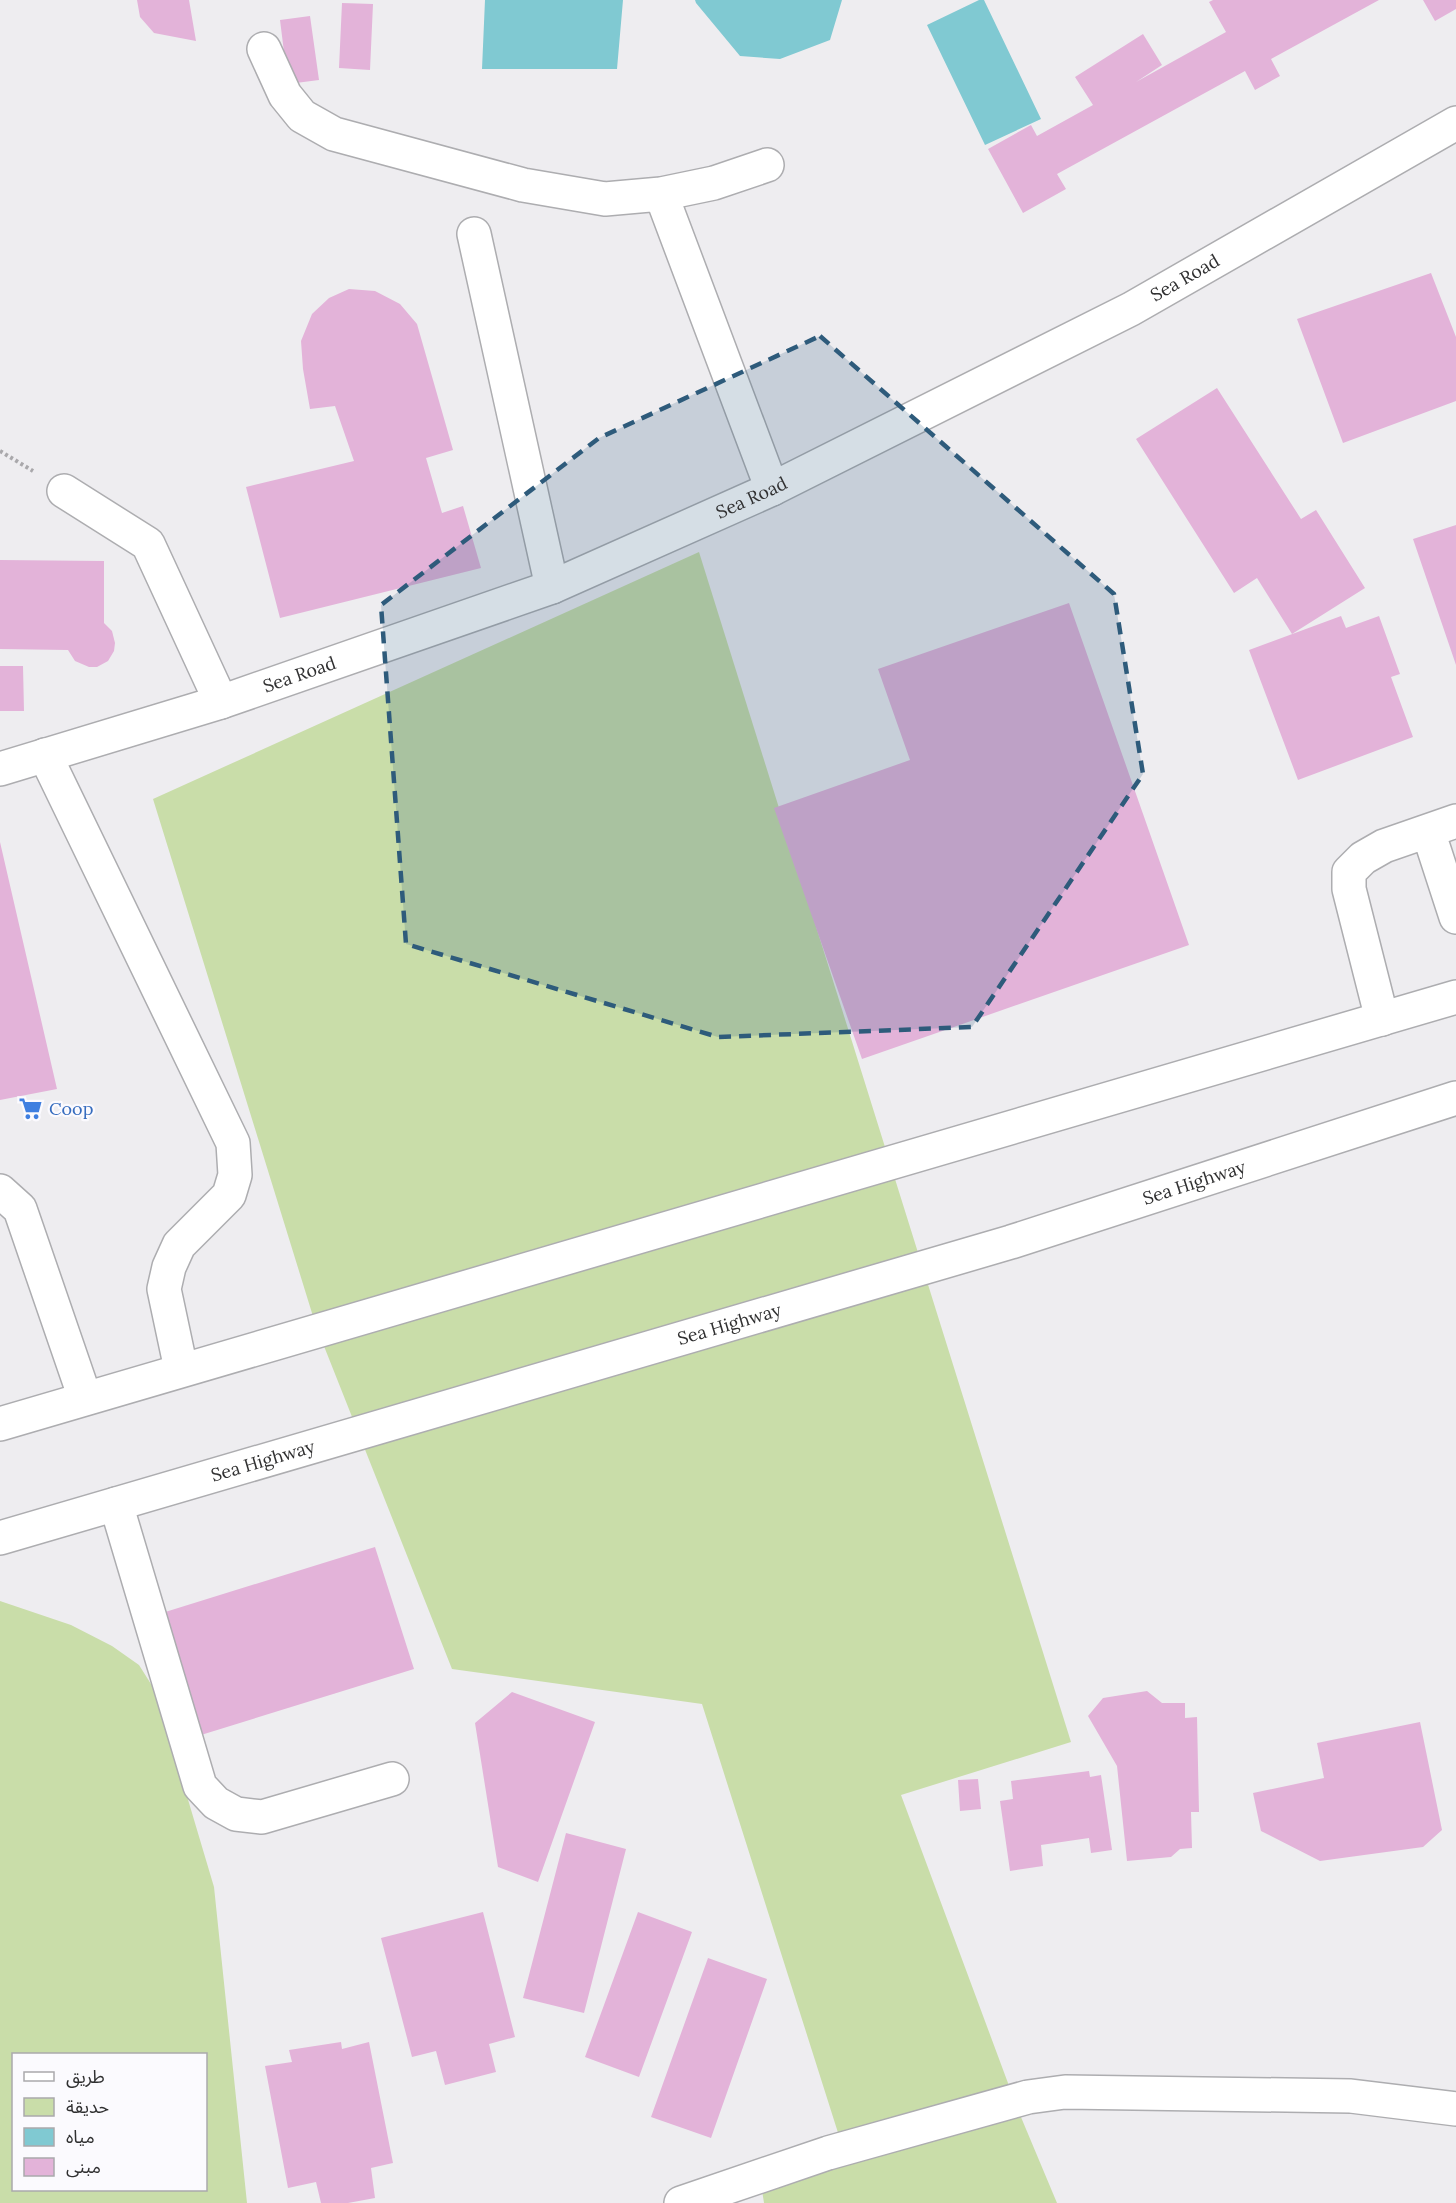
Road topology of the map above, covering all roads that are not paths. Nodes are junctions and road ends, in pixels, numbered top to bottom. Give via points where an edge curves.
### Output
1 (264, 49) dead end
2 (1456, 123) edge
3 (767, 165) dead end
4 (661, 194) junction
5 (474, 234) dead end
6 (772, 489) junction
7 (64, 491) dead end
8 (552, 587) junction
9 (221, 702) junction
10 (45, 755) junction
11 (0, 769) edge
12 (1442, 826) edge
13 (1456, 917) edge
14 (1456, 997) edge
15 (1382, 1019) junction
16 (1456, 1098) edge
17 (0, 1191) edge
18 (181, 1369) junction
19 (86, 1398) junction
20 (0, 1424) edge
21 (116, 1504) junction
22 (0, 1538) edge
23 (392, 1779) dead end
24 (1456, 2109) edge
25 (681, 2203) edge

1 - 4 main road via 285,95 302,116 334,134 523,185 605,199
2 - 6 main road, Sea Road via 1131,309
3 - 4 main road via 714,183
4 - 6 main road
5 - 8 main road
6 - 8 main road, Sea Road
7 - 9 main road via 148,544
8 - 9 main road, Sea Road
9 - 10 main road, Sea Road
10 - 11 main road, Sea Road
10 - 18 main road via 233,1143 235,1175 229,1195 179,1245 169,1267 164,1290
12 - 13 main road
12 - 15 main road via 1384,846 1349,872 1348,888
14 - 15 main road
15 - 18 main road
16 - 21 main road, Sea Highway via 1011,1242
17 - 19 main road via 20,1209
18 - 19 main road
19 - 20 main road
21 - 22 main road, Sea Highway
21 - 23 main road via 200,1786 216,1803 236,1814 262,1817
24 - 25 main road via 1351,2096 1065,2092 1028,2097 828,2153

